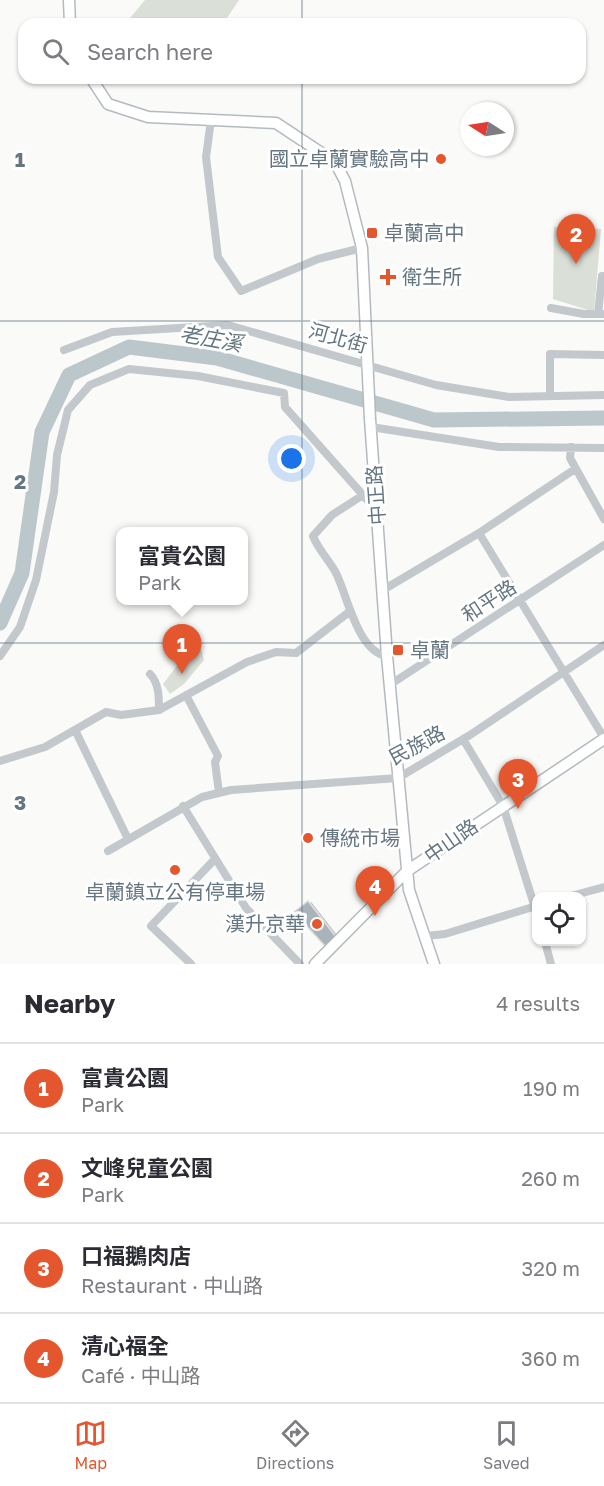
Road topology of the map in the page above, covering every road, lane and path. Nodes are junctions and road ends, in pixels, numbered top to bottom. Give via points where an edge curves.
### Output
1 (69, 0) edge
2 (70, 18) edge
3 (96, 84) edge
4 (211, 120) junction
5 (362, 248) junction
6 (604, 276) edge
7 (551, 308) dead end
8 (601, 314) edge
9 (64, 350) dead end
10 (604, 355) edge
11 (368, 364) junction
12 (604, 395) edge
13 (550, 396) junction
14 (370, 423) junction
15 (571, 447) junction
16 (604, 448) edge
17 (575, 469) junction
18 (363, 495) junction
19 (377, 512) junction
20 (604, 519) edge
21 (479, 533) junction
22 (604, 545) edge
23 (383, 590) junction
24 (520, 602) junction
25 (349, 612) junction
26 (604, 645) edge
27 (0, 656) edge
28 (387, 656) junction
29 (563, 671) junction
30 (150, 674) dead end
31 (391, 684) junction
32 (186, 695) junction
33 (159, 710) junction
34 (76, 732) junction
35 (463, 739) junction
36 (604, 739) edge
37 (0, 761) edge
38 (398, 778) junction
39 (219, 793) junction
40 (183, 806) junction
41 (503, 806) junction
42 (128, 839) junction
43 (108, 851) dead end
44 (214, 859) junction
45 (407, 871) junction
46 (604, 887) edge
47 (586, 892) edge
48 (532, 896) edge
49 (532, 909) edge
50 (426, 936) junction
51 (546, 946) edge
52 (191, 964) edge
53 (300, 964) edge
54 (315, 964) edge
55 (434, 964) edge
56 (551, 964) edge

1 - 2 street
3 - 4 street, 中正路 via 108,104 126,111 148,117
4 - 5 street, 中正路 via 276,123 335,162 348,191
4 - 5 street via 206,157 218,257 241,291 318,259
5 - 11 street, 中正路
6 - 8 street
7 - 8 street
9 - 11 street, 河北街 via 112,332 228,325
10 - 13 street via 550,354
11 - 13 street, 河北街 via 436,385 509,397
11 - 14 street, 中正路
12 - 13 street, 河北街
14 - 15 street via 499,447
14 - 19 street, 中正路
15 - 16 street
15 - 17 street
17 - 20 street
17 - 21 street
18 - 19 street
18 - 25 street via 332,515 313,536 336,573
18 - 27 street via 285,407 284,393 198,376 129,369 90,385 68,410 36,580 20,627
19 - 23 street, 中正路
21 - 23 street
21 - 24 street
22 - 24 street, 和平路
23 - 28 street, 中正路
24 - 29 street
24 - 31 street, 和平路
25 - 28 street via 373,649
25 - 32 street via 296,652 276,652 247,662
26 - 29 street, 民族路
28 - 31 street, 中正路
29 - 35 street, 民族路
29 - 36 street
30 - 33 street via 159,695
31 - 38 street, 中正路
32 - 33 street
32 - 39 street via 218,756 215,762
33 - 34 street via 121,715 106,712
34 - 37 street
34 - 42 street
35 - 38 street, 民族路
35 - 41 street
36 - 41 street, 中山路
38 - 39 street, 民族路
38 - 45 street, 中正路
39 - 40 street, 民族路
40 - 42 street, 民族路
40 - 44 street
41 - 45 street, 中山路
41 - 48 street
42 - 43 street, 民族路
44 - 52 street via 151,926
44 - 53 street via 246,908
45 - 50 street, 中正路 via 409,890
45 - 54 street, 中山路
46 - 47 street
49 - 50 street
50 - 55 street, 中正路
51 - 56 street

